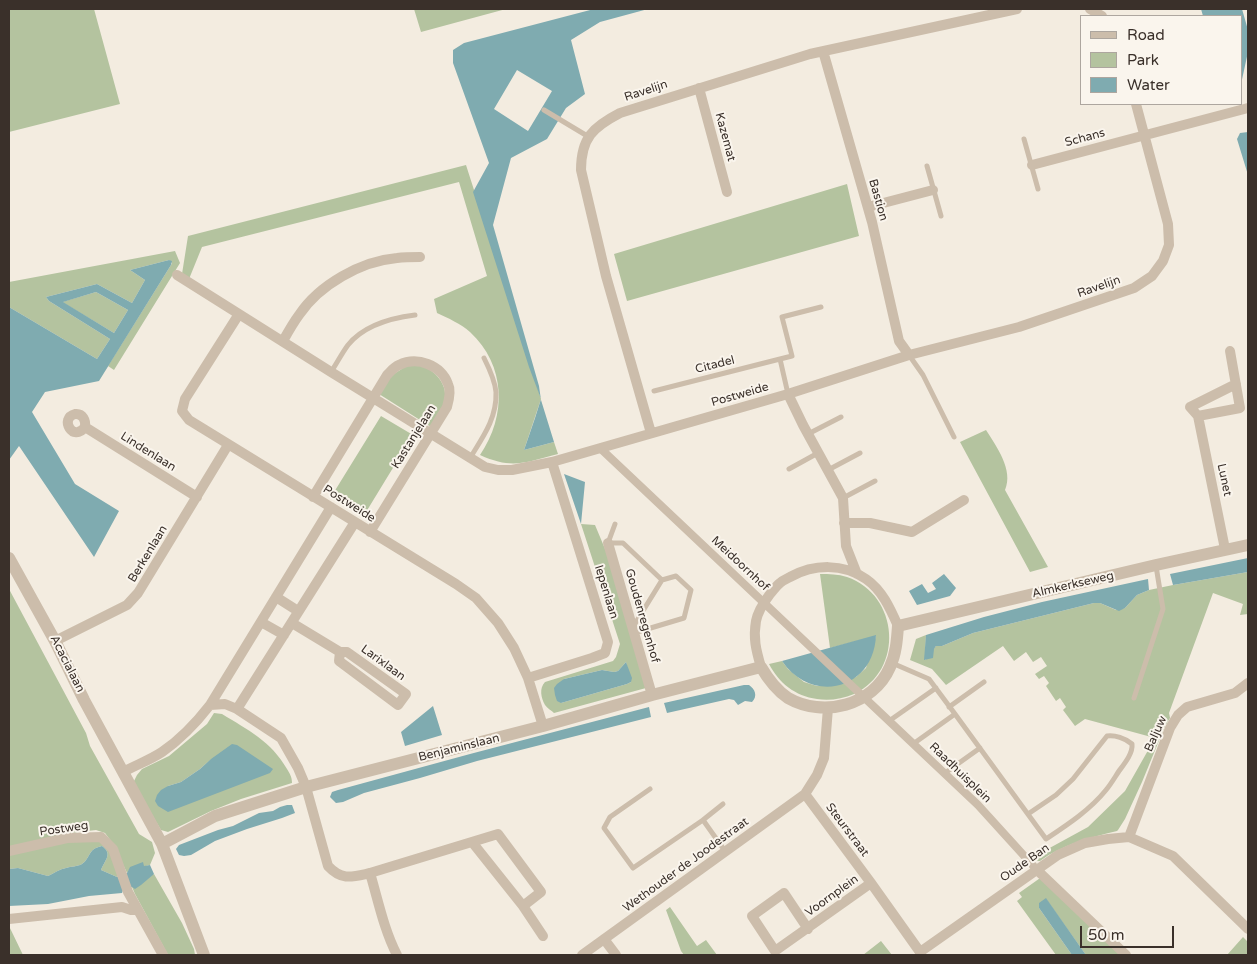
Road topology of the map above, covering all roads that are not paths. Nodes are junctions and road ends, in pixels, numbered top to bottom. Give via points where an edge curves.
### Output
1 (1017, 9) edge
2 (823, 51) junction
3 (699, 88) junction
4 (1136, 105) edge
5 (1248, 108) edge
6 (544, 110) dead end
7 (1144, 135) junction
8 (589, 137) junction
9 (1024, 139) dead end
10 (1032, 165) junction
11 (927, 166) dead end
12 (1038, 188) dead end
13 (933, 190) junction
14 (727, 192) dead end
15 (868, 207) junction
16 (940, 216) dead end
17 (420, 257) dead end
18 (177, 275) dead end
19 (821, 307) dead end
20 (239, 314) junction
21 (416, 316) dead end
22 (283, 341) junction
23 (1230, 351) dead end
24 (909, 355) junction
25 (484, 358) dead end
26 (780, 359) junction
27 (331, 372) junction
28 (1236, 384) junction
29 (654, 391) dead end
30 (788, 394) junction
31 (373, 398) junction
32 (1198, 416) junction
33 (841, 417) dead end
34 (85, 427) dead end
35 (651, 433) junction
36 (430, 434) junction
37 (808, 434) junction
38 (954, 437) dead end
39 (228, 445) junction
40 (600, 448) junction
41 (818, 453) junction
42 (860, 453) dead end
43 (470, 458) junction
44 (552, 462) junction
45 (789, 469) dead end
46 (828, 470) junction
47 (875, 481) dead end
48 (313, 496) junction
49 (197, 497) junction
50 (843, 498) junction
51 (964, 500) dead end
52 (331, 507) junction
53 (355, 522) junction
54 (844, 523) junction
55 (615, 524) dead end
56 (370, 532) junction
57 (608, 543) junction
58 (1248, 545) edge
59 (1225, 549) junction
60 (9, 558) edge
61 (1156, 569) junction
62 (857, 574) junction
63 (662, 580) junction
64 (276, 598) junction
65 (764, 602) junction
66 (298, 611) junction
67 (261, 622) junction
68 (292, 622) junction
69 (898, 626) junction
70 (633, 630) junction
71 (284, 635) junction
72 (55, 641) junction
73 (340, 652) junction
74 (892, 663) junction
75 (760, 667) junction
76 (528, 678) junction
77 (984, 682) dead end
78 (1248, 685) edge
79 (936, 688) junction
80 (864, 697) junction
81 (1134, 698) dead end
82 (652, 699) junction
83 (210, 705) junction
84 (949, 707) junction
85 (828, 708) junction
86 (237, 709) junction
87 (955, 714) junction
88 (889, 721) junction
89 (543, 726) junction
90 (913, 744) junction
91 (980, 748) junction
92 (123, 772) junction
93 (944, 773) junction
94 (306, 787) junction
95 (650, 788) dead end
96 (806, 794) junction
97 (723, 804) dead end
98 (1028, 814) junction
99 (703, 820) junction
100 (1129, 837) junction
101 (472, 842) junction
102 (162, 844) junction
103 (9, 852) edge
104 (726, 852) junction
105 (1037, 870) junction
106 (370, 873) junction
107 (871, 883) junction
108 (523, 906) junction
109 (138, 910) junction
110 (9, 920) edge
111 (808, 929) junction
112 (1248, 929) edge
113 (543, 936) dead end
114 (604, 939) junction
115 (920, 954) edge
116 (163, 955) edge
117 (204, 955) edge
118 (397, 955) edge
119 (582, 955) edge
120 (616, 955) edge
121 (1126, 955) edge

1 - 2 street, Ravelijn
2 - 3 street, Ravelijn
2 - 15 street, Bastion
3 - 8 street, Ravelijn via 620,113 604,121
3 - 14 street, Kazemat
4 - 7 street, Ravelijn
5 - 7 street
6 - 8 lane
7 - 10 street, Schans
7 - 24 street, Ravelijn via 1168,224 1169,245 1152,276 1134,288 1019,327
8 - 35 street, Ravelijn via 582,153 581,170 606,276
9 - 10 lane
10 - 12 lane
11 - 13 lane
13 - 15 street
13 - 16 lane
15 - 24 street, Bastion via 899,341
17 - 22 street via 395,258 348,273 315,296
18 - 20 street, Postweide
19 - 26 lane via 782,317 792,356
20 - 22 street, Postweide
20 - 39 street, Postweide via 182,411 189,420
21 - 27 lane via 399,317 368,328 348,345
22 - 27 street, Postweide
23 - 28 street
24 - 30 street, Postweide
24 - 38 lane via 923,375
25 - 43 lane via 496,391 494,409 490,426
26 - 29 lane, Citadel
26 - 30 lane
27 - 31 street, Postweide
28 - 32 street, Lunet via 1190,407
28 - 32 street via 1240,408
30 - 35 street, Postweide
30 - 37 street, Postweide
31 - 36 street, Postweide
31 - 36 street, Kastanjelaan via 387,375 399,364 419,361 432,366 448,384 449,399
31 - 48 street, Kastanjelaan
32 - 59 street, Lunet
33 - 37 lane
34 - 49 street, Lindenlaan
35 - 40 street, Postweide
36 - 43 street, Postweide
36 - 56 street, Kastanjelaan
37 - 41 street, Postweide
39 - 48 street, Postweide
39 - 49 street, Berkenlaan
40 - 44 street, Postweide
40 - 65 street, Meidoornhof
41 - 45 lane
41 - 46 street, Postweide
42 - 46 lane
43 - 44 street, Postweide via 498,470
44 - 76 street, Iepenlaan via 608,642 605,653
46 - 50 street, Postweide
47 - 50 lane
48 - 52 street, Postweide
49 - 72 street, Berkenlaan via 138,593 127,605
50 - 54 street, Postweide
51 - 54 street via 912,532 870,523
52 - 53 street, Postweide
52 - 64 street
53 - 56 street, Postweide
53 - 66 street
54 - 62 street, Postweide via 846,546
55 - 57 lane
56 - 76 street, Postweide via 476,598 498,623
57 - 63 lane via 623,543
57 - 70 street, Goudenregenhof
58 - 59 street, Almkerkseweg
59 - 61 street, Almkerkseweg
60 - 72 street, Acacialaan
61 - 69 street, Almkerkseweg
61 - 81 lane via 1163,609
62 - 65 street via 825,566 802,570 781,581
62 - 69 street via 881,593
63 - 70 lane
63 - 70 lane via 676,576 691,590 684,618
64 - 66 street
64 - 67 street
65 - 75 street via 756,620 754,644
65 - 80 street, Meidoornhof
66 - 68 street
67 - 71 street
67 - 83 street
68 - 71 street
68 - 73 street, Larixlaan
69 - 74 street
70 - 82 street, Goudenregenhof
71 - 86 street
72 - 92 street, Acacialaan
73 - 73 street, Larixlaan via 339,662 398,705 406,694 347,652
74 - 79 lane via 929,679
74 - 80 street via 879,684
75 - 82 street, Benjaminslaan
75 - 85 street via 788,698 807,706
76 - 89 street, Postweide
77 - 84 lane
78 - 100 street, Baljuw via 1235,693 1187,707 1178,715 1170,728
79 - 84 lane
79 - 88 lane
80 - 85 street via 847,705
80 - 88 street, Raadhuisplein
82 - 89 street, Benjaminslaan
83 - 86 street via 225,704
83 - 92 street via 181,738 161,753
84 - 87 lane
85 - 96 street via 824,758
86 - 94 street via 281,738
87 - 90 lane
87 - 91 lane
88 - 90 street, Raadhuisplein
89 - 94 street, Benjaminslaan
90 - 93 street, Raadhuisplein
91 - 93 lane
91 - 98 lane
92 - 102 street, Acacialaan
93 - 105 street, Raadhuisplein
94 - 102 street, Benjaminslaan via 215,816
94 - 106 street via 328,866 335,874 348,878
95 - 99 lane via 610,817 604,828 633,868
96 - 104 street, Wethouder de Joodestraat
96 - 107 street, Steurstraat
97 - 99 lane
98 - 98 lane via 1046,839 1071,823 1106,791 1123,766 1132,744 1107,736 1074,780
99 - 104 lane
100 - 105 street, Oude Ban via 1085,843 1058,855
100 - 112 street, Oude Ban via 1173,856
101 - 106 street
101 - 108 street
101 - 108 street via 498,834 541,892
102 - 117 street, Acacialaan
103 - 109 street, Postweg via 67,838 101,837 113,849
104 - 114 street, Wethouder de Joodestraat
105 - 115 street, Oude Ban
105 - 121 street
106 - 118 street
107 - 111 street, Voornplein
107 - 115 street, Steurstraat
108 - 113 street
109 - 110 street via 122,906
109 - 116 street, Postweg
111 - 111 street, Voornplein via 775,951 752,916 784,893
114 - 119 street, Wethouder de Joodestraat
114 - 120 street

